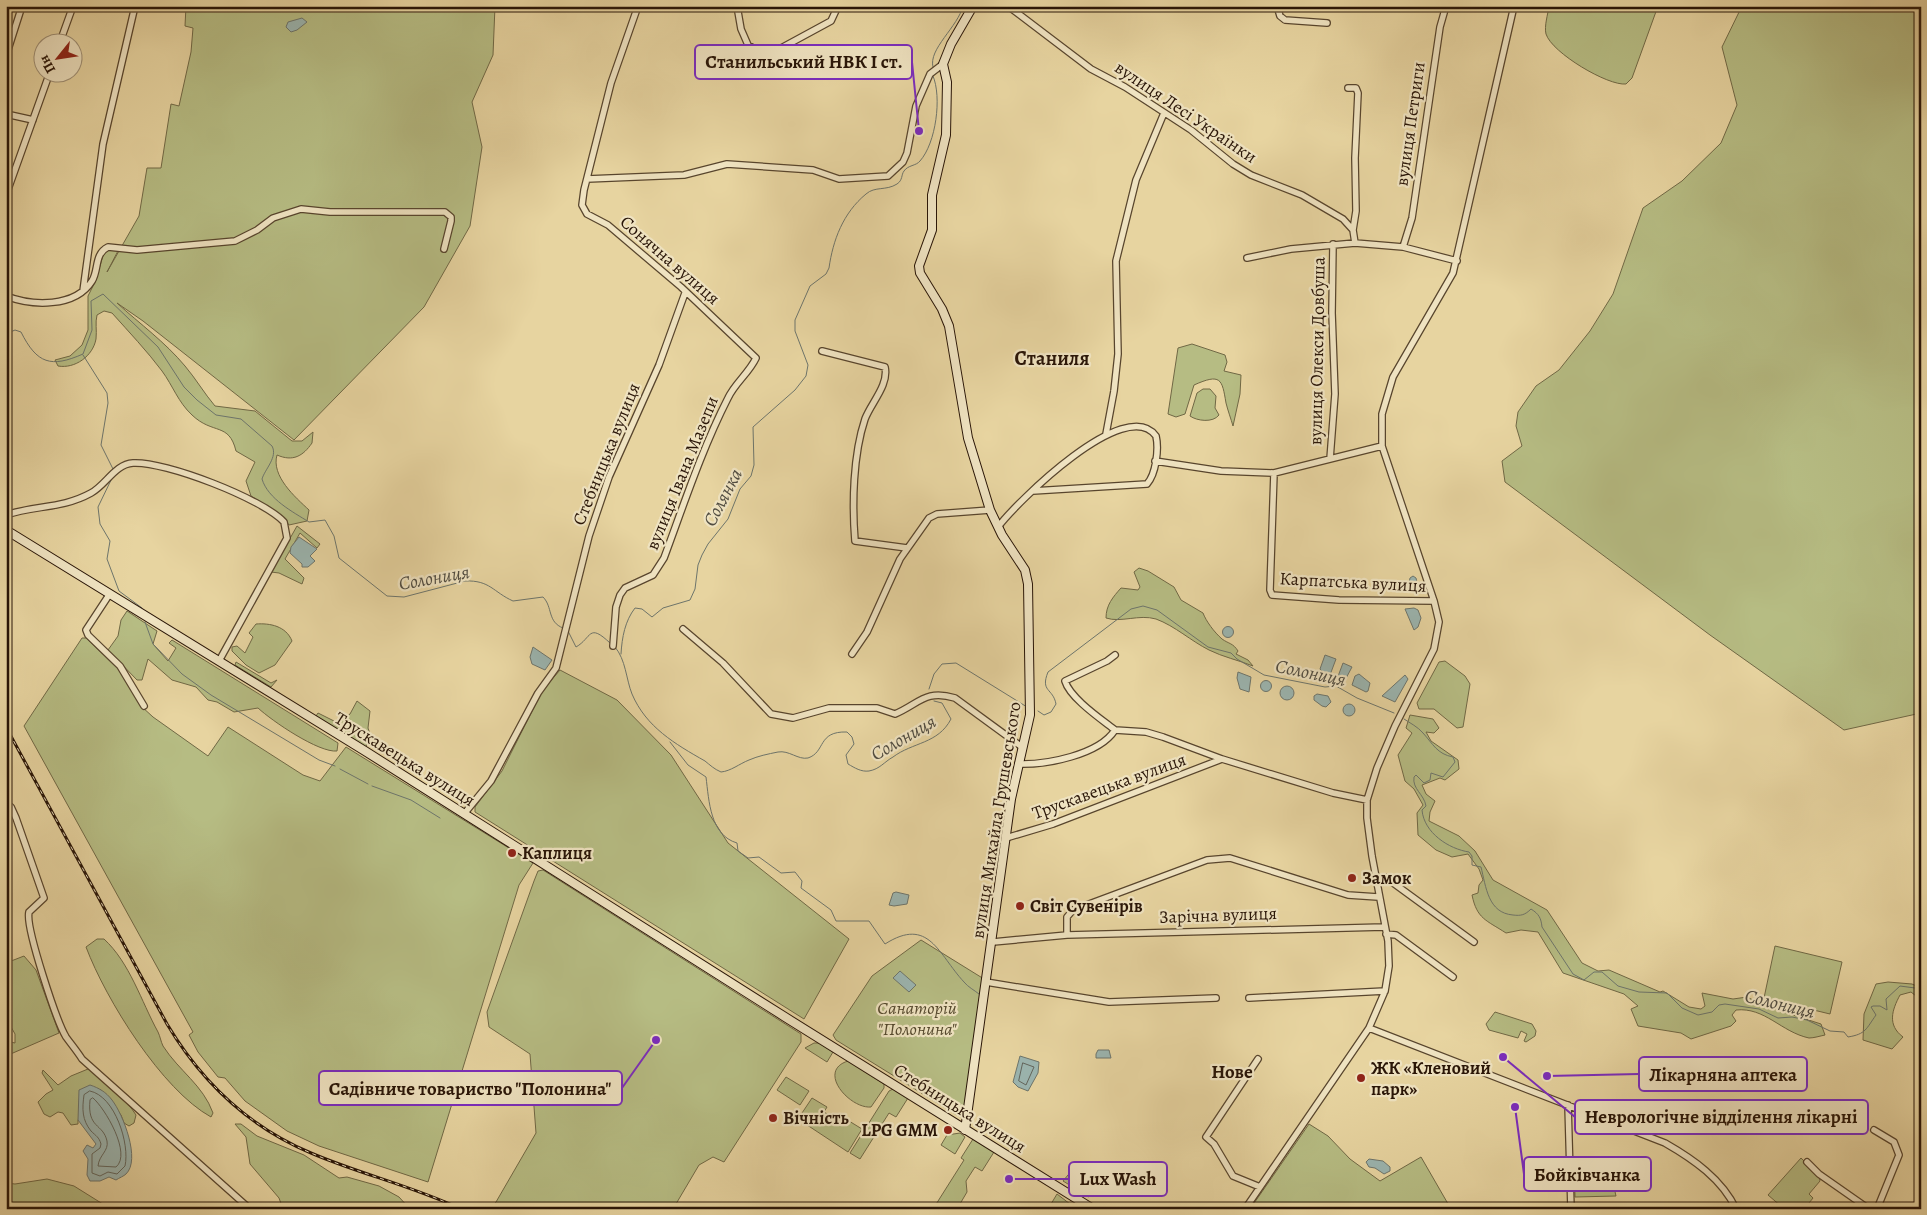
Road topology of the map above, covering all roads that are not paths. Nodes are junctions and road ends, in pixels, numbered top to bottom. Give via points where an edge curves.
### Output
1 (22, 6) edge
2 (73, 6) edge
3 (136, 6) edge
4 (638, 6) edge
5 (737, 6) edge
6 (838, 6) edge
7 (973, 6) edge
8 (1008, 6) edge
9 (1277, 6) edge
10 (1446, 6) edge
11 (1514, 6) edge
12 (1327, 23) dead end
13 (64, 32) edge
14 (6, 56) edge
15 (943, 64) junction
16 (46, 82) edge
17 (1348, 88) dead end
18 (1164, 113) junction
19 (6, 114) edge
20 (33, 120) junction
21 (587, 179) junction
22 (6, 195) edge
23 (1354, 230) junction
24 (1355, 243) junction
25 (1333, 244) junction
26 (1403, 246) junction
27 (444, 249) dead end
28 (1247, 258) dead end
29 (1457, 261) junction
30 (83, 291) junction
31 (686, 293) junction
32 (6, 296) edge
33 (822, 351) dead end
34 (756, 358) joint
35 (1106, 434) junction
36 (1382, 446) junction
37 (1330, 459) junction
38 (1155, 461) junction
39 (1274, 473) junction
40 (1033, 491) junction
41 (990, 510) junction
42 (6, 515) edge
43 (998, 527) junction
44 (6, 530) edge
45 (907, 548) junction
46 (109, 595) junction
47 (1434, 601) junction
48 (683, 628) dead end
49 (613, 646) dead end
50 (852, 654) dead end
51 (1115, 655) dead end
52 (219, 661) junction
53 (144, 706) dead end
54 (1115, 730) junction
55 (1022, 747) junction
56 (1222, 759) junction
57 (1018, 764) junction
58 (1367, 800) junction
59 (6, 803) edge
60 (464, 814) junction
61 (1006, 838) junction
62 (1376, 878) junction
63 (1378, 897) junction
64 (1384, 927) junction
65 (1386, 934) junction
66 (1067, 935) junction
67 (992, 942) junction
68 (1474, 942) dead end
69 (1453, 977) dead end
70 (986, 982) junction
71 (1385, 990) junction
72 (1216, 998) dead end
73 (1249, 998) dead end
74 (1369, 1028) junction
75 (811, 1033) joint
76 (1258, 1059) dead end
77 (1568, 1105) junction
78 (966, 1127) junction
79 (1874, 1130) dead end
80 (1807, 1162) dead end
81 (1260, 1187) junction
82 (250, 1209) edge
83 (1093, 1209) edge
84 (1245, 1209) edge
85 (1571, 1209) edge
86 (1736, 1209) edge
87 (1869, 1209) edge
88 (1877, 1209) edge

1 - 14 street
2 - 13 street
3 - 30 street via 104,144
4 - 21 street, Сонячна вулиця via 611,83
5 - 6 street via 748,45 758,51 772,53 831,21
7 - 15 street
8 - 18 street, вулиця Лесі Українки via 1091,69
9 - 12 street via 1285,20
10 - 26 street, вулиця Петриги via 1440,27 1412,218
11 - 29 street
15 - 21 street via 930,74 916,106 905,158 888,176 839,179 813,170 727,164 684,175
15 - 41 street, вулиця Михайла Грушевського via 947,82 946,135 932,195 932,230 919,266 950,326 968,438
16 - 20 street
17 - 23 street via 1356,88 1358,93
18 - 23 street, вулиця Лесі Українки via 1241,169 1302,195 1343,219
18 - 35 street via 1136,180 1116,261 1118,354
19 - 20 street
20 - 22 street
21 - 31 street, Сонячна вулиця via 582,200 588,214 608,225
23 - 24 street
24 - 25 street
24 - 26 street
25 - 28 street
25 - 37 street, вулиця Олекси Довбуша via 1335,394
26 - 29 street
27 - 30 street via 451,221 445,212 300,209 273,218 235,241 136,250 108,247 100,253 92,280
29 - 36 street via 1449,282 1393,377 1382,414
30 - 32 street via 66,299 30,304
31 - 34 street, Сонячна вулиця
31 - 60 street, Стебницька вулиця via 588,536 554,672 538,693 491,781
33 - 45 street via 885,366 881,389 863,428 853,493 855,541
34 - 49 street, вулиця Івана Мазепи via 728,397 714,427 664,558 653,575 625,588 620,595
35 - 38 street via 1138,428 1152,431 1157,441
35 - 40 street via 1084,448
36 - 37 street
36 - 47 street
37 - 39 street
38 - 39 street via 1221,471
38 - 40 street via 1152,477 1144,485
39 - 47 street, Карпатська вулиця via 1272,595 1339,600
40 - 43 street
41 - 43 street, вулиця Михайла Грушевського
41 - 45 street via 932,515
42 - 52 street via 74,502 96,490 119,468 132,463 169,468 261,505 286,525 287,538
43 - 55 street, вулиця Михайла Грушевського via 1026,570 1028,584 1031,704
44 - 46 street, Трускавецька вулиця
45 - 50 street via 868,632
46 - 52 street, Трускавецька вулиця
46 - 53 street via 86,630 120,666
47 - 58 street via 1439,622 1434,649 1394,726
48 - 55 street via 723,663 771,714 793,718 829,708 877,708 895,714 918,699 934,694 945,695 955,698
51 - 54 street via 1107,662 1065,681 1070,691 1090,711
52 - 60 street, Трускавецька вулиця
54 - 56 street, Трускавецька вулиця via 1146,732
54 - 57 street via 1105,743 1090,751
55 - 57 street, вулиця Михайла Грушевського
56 - 58 street, Трускавецька вулиця via 1333,793
56 - 61 street, Трускавецька вулиця via 1053,824
57 - 61 street, вулиця Михайла Грушевського
58 - 62 street
59 - 82 street via 16,818 44,898 29,912 29,926 65,1036 82,1059
60 - 75 street, Трускавецька вулиця
61 - 67 street, вулиця Михайла Грушевського
62 - 63 street
62 - 68 street via 1385,877
63 - 64 street
63 - 66 street via 1348,894 1220,857 1073,910 1066,917
64 - 65 street
64 - 66 street, Зарічна вулиця
65 - 69 street via 1396,935
65 - 71 street via 1389,966
66 - 67 street, Зарічна вулиця
67 - 70 street, вулиця Михайла Грушевського
70 - 72 street via 1109,1002
70 - 78 street, вулиця Михайла Грушевського
71 - 73 street
71 - 74 street
74 - 77 street
74 - 81 street
75 - 78 street, Стебницька вулиця
76 - 81 street via 1206,1137 1214,1144 1233,1176
77 - 85 street
77 - 86 street via 1676,1149 1723,1187
78 - 83 street, Стебницька вулиця
79 - 88 street via 1894,1142 1899,1155
80 - 87 street via 1818,1174
81 - 84 street

